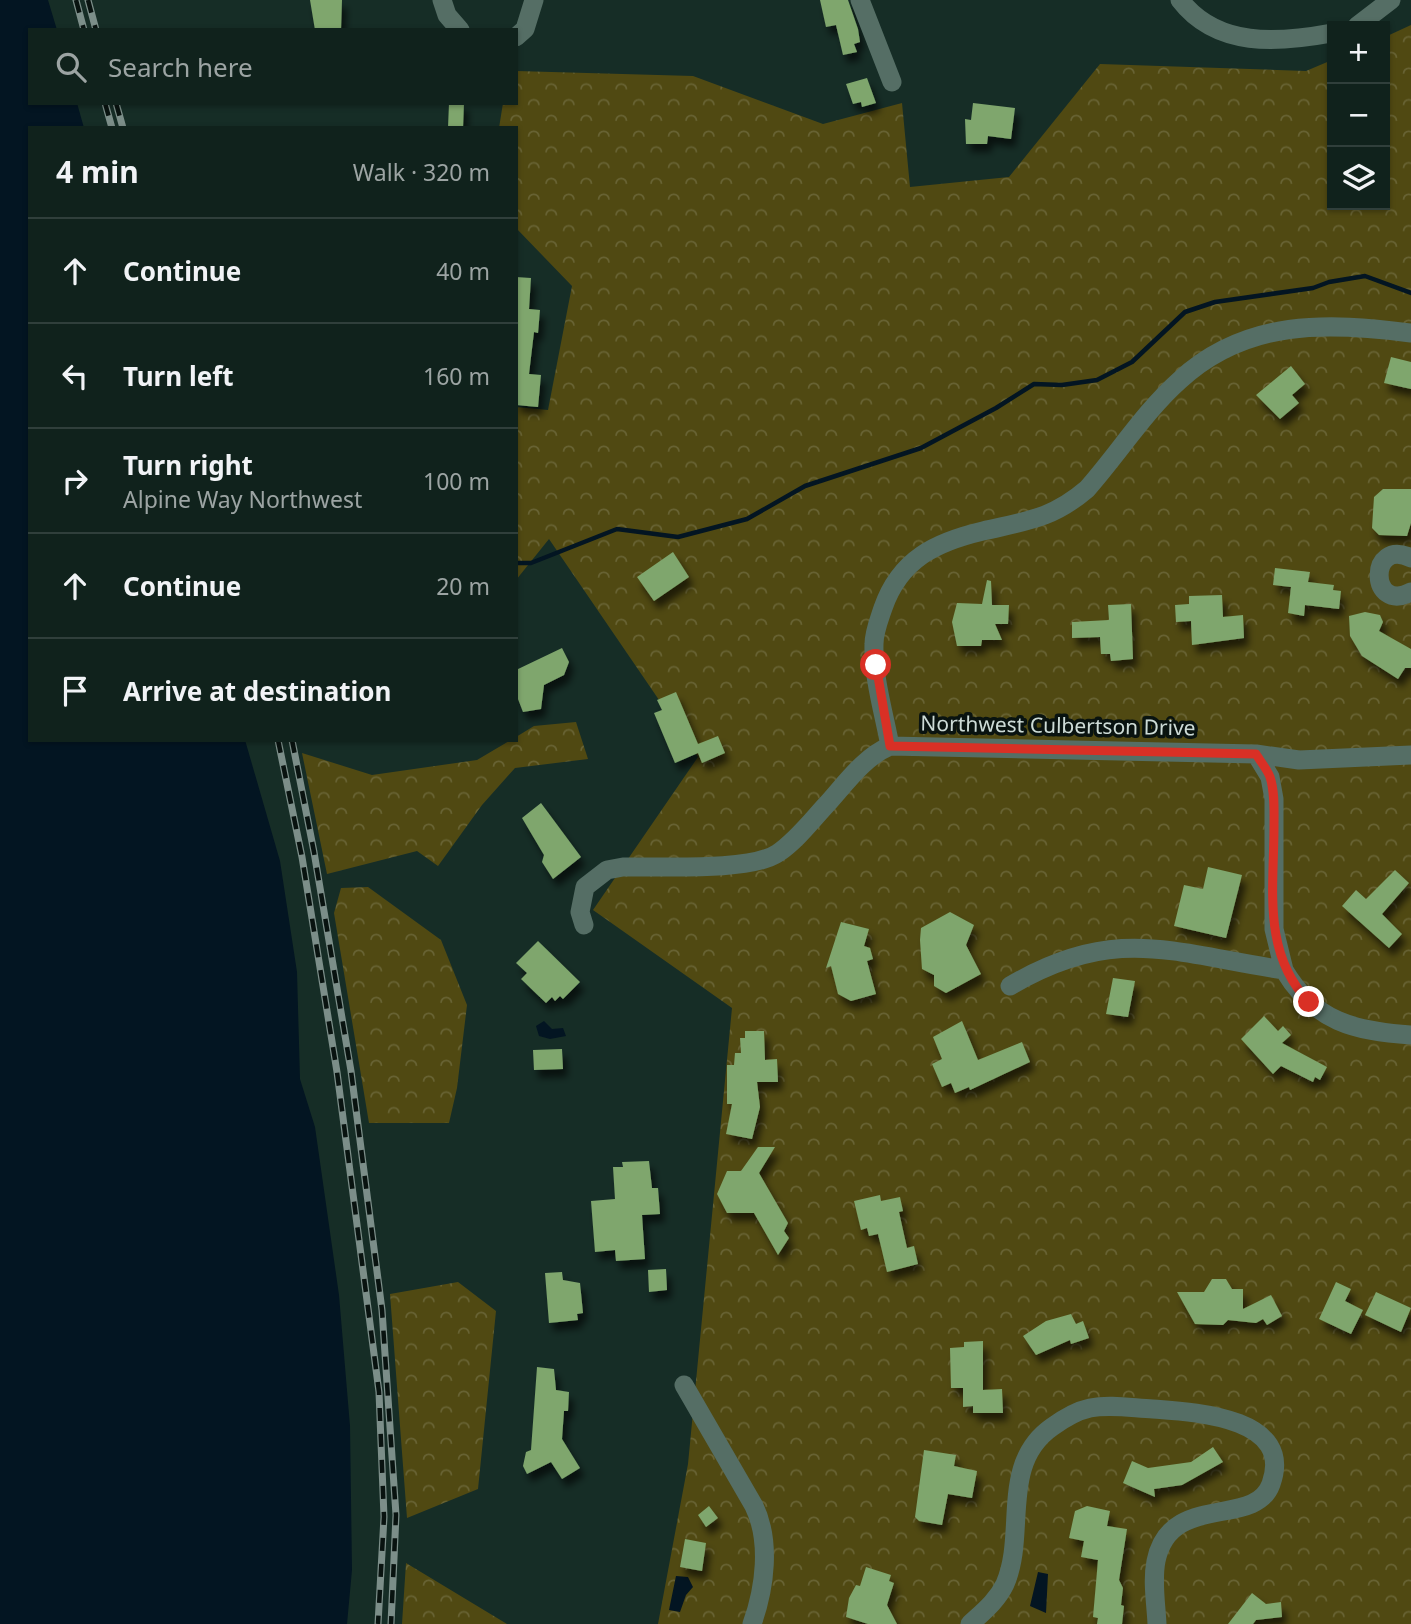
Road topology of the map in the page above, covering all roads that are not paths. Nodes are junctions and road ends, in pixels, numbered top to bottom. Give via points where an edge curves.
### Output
1 (442, 0) edge
2 (534, 0) edge
3 (860, 0) edge
4 (1180, 0) edge
5 (1391, 0) edge
6 (1364, 21) edge
7 (458, 28) edge
8 (1327, 34) edge
9 (518, 35) edge
10 (892, 82) dead end
11 (1411, 333) edge
12 (1411, 558) edge
13 (1411, 592) edge
14 (890, 746) junction
15 (1256, 754) junction
16 (1411, 755) edge
17 (584, 925) dead end
18 (1284, 970) junction
19 (1010, 986) dead end
20 (1411, 1035) edge
21 (684, 1385) dead end
22 (752, 1624) edge
23 (970, 1624) edge
24 (1157, 1624) edge

1 - 7 street
2 - 9 street via 525,29
3 - 10 street
4 - 8 street via 1213,29 1242,38
5 - 6 street
11 - 14 street via 1312,325 1258,334 1235,343 1179,380 1070,503 1051,515 932,546 912,559 886,599 874,643
12 - 13 street via 1389,557 1378,575 1389,593
14 - 15 street, Northwest Culbertson Drive
14 - 17 street via 868,760 776,854 740,863 607,870 584,887 580,912
15 - 16 street, Northwest Culbertson Drive via 1299,760
15 - 18 street via 1270,777 1274,799 1274,929
18 - 19 street via 1122,946 1074,955
18 - 20 street via 1293,986 1330,1019 1354,1028
21 - 22 street via 762,1526 763,1566
23 - 24 street via 994,1602 1008,1575 1018,1486 1035,1443 1075,1413 1119,1407 1224,1418 1259,1435 1272,1455 1271,1482 1261,1497 1250,1504 1188,1519 1168,1535 1154,1573

